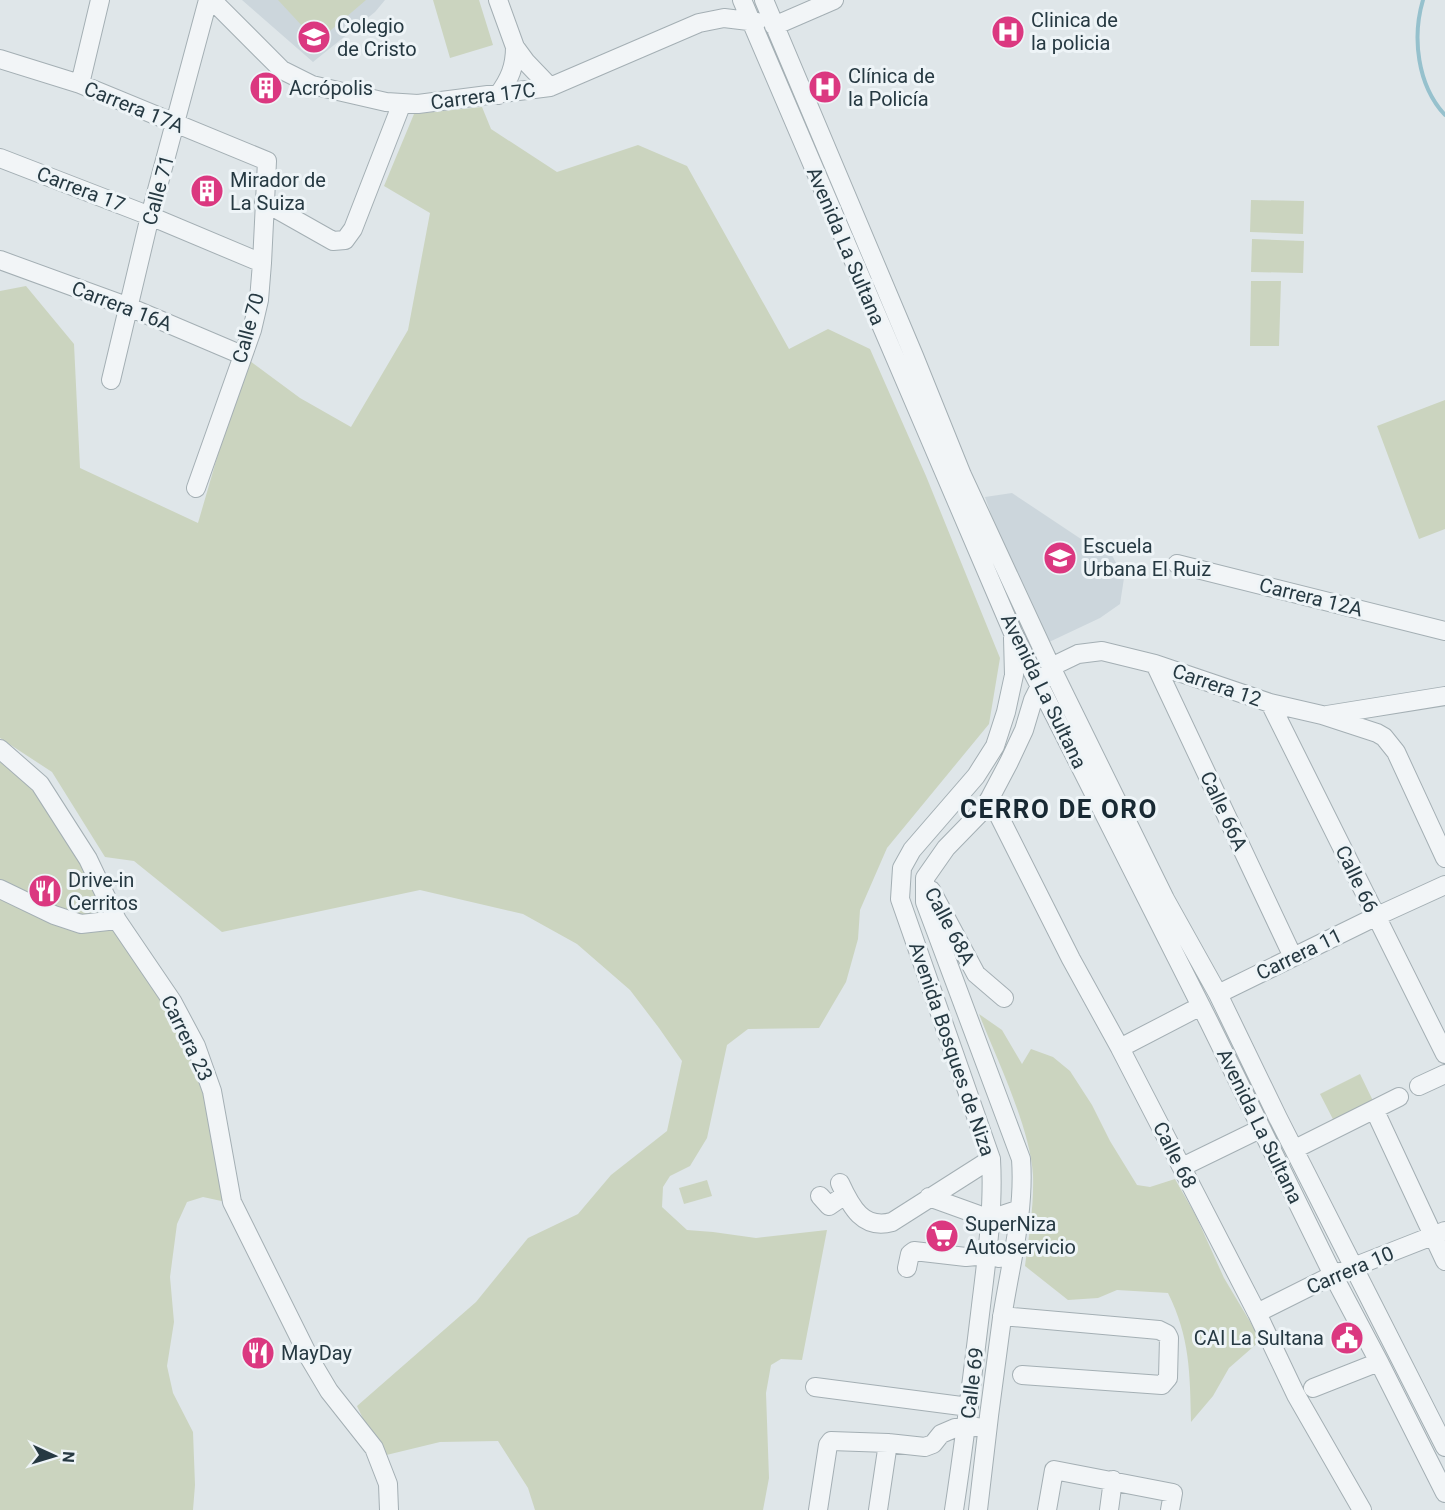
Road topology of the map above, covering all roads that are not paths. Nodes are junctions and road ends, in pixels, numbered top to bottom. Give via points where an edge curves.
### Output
1 (100, 0) edge
2 (210, 0) edge
3 (498, 0) edge
4 (742, 0) edge
5 (764, 0) edge
6 (834, 0) edge
7 (749, 20) junction
8 (774, 26) junction
9 (515, 47) junction
10 (0, 59) edge
11 (80, 84) junction
12 (550, 87) junction
13 (498, 95) junction
14 (402, 103) junction
15 (175, 123) junction
16 (0, 158) edge
17 (267, 161) joint
18 (264, 202) junction
19 (150, 216) junction
20 (0, 260) edge
21 (262, 263) junction
22 (129, 307) junction
23 (242, 355) junction
24 (111, 380) dead end
25 (196, 488) dead end
26 (1177, 564) dead end
27 (1015, 590) junction
28 (998, 597) junction
29 (1445, 631) edge
30 (1013, 633) junction
31 (1155, 664) junction
32 (1051, 667) junction
33 (1041, 684) junction
34 (1445, 696) edge
35 (1270, 703) junction
36 (1322, 715) junction
37 (0, 749) edge
38 (990, 798) junction
39 (1445, 858) edge
40 (925, 878) junction
41 (1445, 885) edge
42 (0, 889) edge
43 (1375, 917) junction
44 (117, 920) junction
45 (1293, 957) junction
46 (1218, 994) junction
47 (1004, 998) dead end
48 (1201, 1006) junction
49 (1120, 1048) junction
50 (1445, 1054) edge
51 (1445, 1074) edge
52 (1419, 1086) dead end
53 (1399, 1097) dead end
54 (1375, 1111) junction
55 (1260, 1129) junction
56 (1295, 1149) junction
57 (991, 1159) junction
58 (1182, 1167) junction
59 (820, 1196) dead end
60 (929, 1197) junction
61 (1020, 1209) junction
62 (990, 1219) junction
63 (1439, 1233) edge
64 (987, 1255) junction
65 (1445, 1261) edge
66 (1012, 1262) junction
67 (1354, 1267) junction
68 (907, 1269) dead end
69 (1333, 1275) junction
70 (1257, 1313) junction
71 (1002, 1316) junction
72 (1379, 1362) junction
73 (1022, 1375) dead end
74 (815, 1388) dead end
75 (1313, 1388) dead end
76 (969, 1407) junction
77 (961, 1427) junction
78 (988, 1428) junction
79 (888, 1443) junction
80 (1445, 1447) edge
81 (1113, 1480) junction
82 (1445, 1493) edge
83 (389, 1510) edge
84 (818, 1510) edge
85 (878, 1510) edge
86 (954, 1510) edge
87 (978, 1510) edge
88 (1047, 1510) edge
89 (1109, 1510) edge
90 (1170, 1510) edge
91 (1362, 1510) edge

1 - 11 street
2 - 14 street, Carrera 17C via 282,70 312,85
2 - 15 street, Calle 71
3 - 9 street
4 - 7 street, Avenida La Sultana
5 - 8 street, Avenida La Sultana
6 - 8 street
7 - 8 street, Carrera 17C
7 - 12 street, Carrera 17C via 724,18 699,23
7 - 28 street, Avenida La Sultana
8 - 27 street, Avenida La Sultana via 962,475
9 - 12 street
9 - 13 street via 509,81
10 - 11 street, Carrera 17A
11 - 15 street, Carrera 17A
12 - 13 street, Carrera 17C
13 - 14 street, Carrera 17C
14 - 18 street via 353,229 345,240 333,242
15 - 17 street, Carrera 17A
15 - 19 street, Calle 71
16 - 19 street, Carrera 17
17 - 18 street, Calle 70
18 - 21 street, Calle 70
19 - 21 street, Carrera 17
19 - 22 street, Calle 71
20 - 22 street, Carrera 16A
21 - 23 street, Calle 70 via 259,300
22 - 23 street, Carrera 16A
22 - 24 street, Calle 71
23 - 25 street, Calle 70
26 - 29 street, Carrera 12A
27 - 28 street
27 - 32 street, Avenida La Sultana
28 - 30 street, Avenida La Sultana
30 - 33 street, Avenida La Sultana
30 - 57 street, Avenida Bosques de Niza via 1014,675 995,746 976,776 912,850 902,868 900,899
31 - 32 street, Carrera 12 via 1102,651 1078,654
31 - 35 street, Carrera 12
31 - 45 street, Calle 66A
32 - 33 street
32 - 46 street, Avenida La Sultana via 1165,899
33 - 38 street via 1024,730
33 - 48 street, Avenida La Sultana
34 - 36 street
35 - 36 street, Carrera 12
35 - 43 street, Calle 66
36 - 39 street, Carrera 12 via 1384,737 1396,752
37 - 44 street, Carrera 23 via 40,784 88,858
38 - 40 street
38 - 49 street, Calle 68
40 - 47 street, Calle 68A via 976,974
40 - 61 street, Avenida Bosques de Niza via 925,902 1021,1159
41 - 43 street, Carrera 11
42 - 44 street via 81,924
43 - 45 street, Carrera 11
43 - 50 street, Calle 66
44 - 83 street, Carrera 23 via 172,1001 196,1046 212,1091 232,1202 310,1359 329,1391 374,1448 388,1484
45 - 46 street, Carrera 11
46 - 56 street, Avenida La Sultana
48 - 49 street
48 - 55 street, Avenida La Sultana
49 - 58 street, Calle 68
51 - 52 street
53 - 54 street
54 - 56 street
54 - 63 street
55 - 58 street
55 - 69 street, Avenida La Sultana
56 - 67 street, Avenida La Sultana
57 - 60 street
57 - 62 street, Avenida Bosques de Niza
58 - 70 street, Calle 68
59 - 60 street via 830,1206 842,1189 866,1222 879,1226 892,1222
60 - 62 street
61 - 62 street
61 - 66 street, Avenida Bosques de Niza
62 - 64 street, Avenida Bosques de Niza
63 - 65 street
63 - 67 street, Carrera 10
64 - 66 street
64 - 68 street via 966,1257 914,1251
64 - 76 street, Calle 69
66 - 71 street, Calle 69
67 - 69 street, Carrera 10
67 - 80 street, Avenida La Sultana
69 - 70 street, Carrera 10
69 - 72 street, Avenida La Sultana
70 - 91 street, Calle 68 via 1296,1395
71 - 73 street via 1159,1330 1169,1338 1168,1378 1162,1384
71 - 78 street, Calle 69
72 - 75 street
72 - 82 street, Avenida La Sultana
74 - 76 street
76 - 77 street, Calle 69
77 - 78 street
77 - 79 street via 941,1434 925,1447
77 - 86 street, Calle 69
78 - 87 street, Calle 69
79 - 84 street via 836,1440 828,1445
79 - 85 street
81 - 88 street via 1054,1470
81 - 89 street
81 - 90 street via 1173,1492

